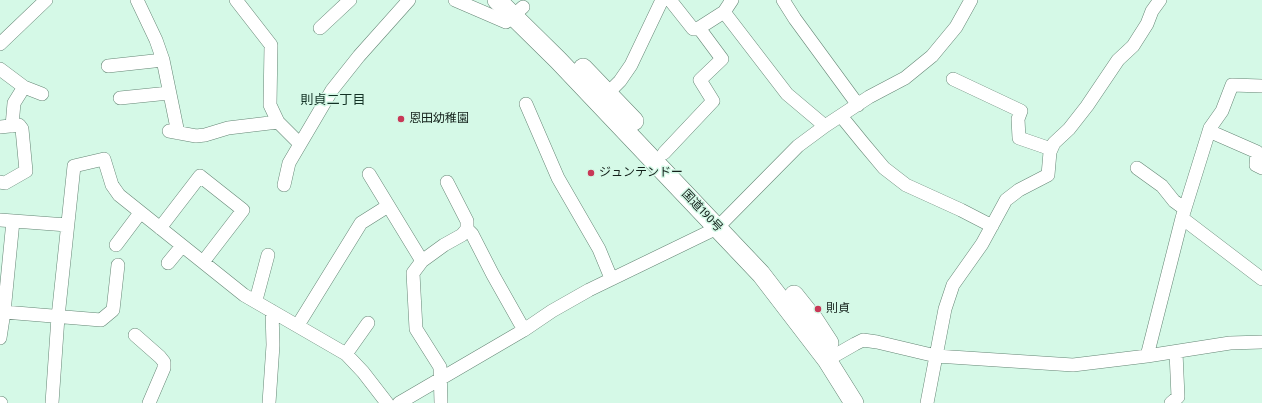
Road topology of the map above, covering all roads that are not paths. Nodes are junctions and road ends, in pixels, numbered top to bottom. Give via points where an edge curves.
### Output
1 (46, 0) edge
2 (137, 0) edge
3 (236, 0) edge
4 (350, 0) edge
5 (410, 0) edge
6 (456, 0) edge
7 (497, 0) edge
8 (662, 0) edge
9 (670, 0) edge
10 (732, 0) edge
11 (784, 0) edge
12 (971, 0) edge
13 (1160, 0) edge
14 (518, 7) edge
15 (724, 12) junction
16 (320, 28) dead end
17 (699, 28) junction
18 (0, 44) edge
19 (163, 60) junction
20 (108, 66) dead end
21 (0, 69) edge
22 (953, 79) dead end
23 (1262, 86) edge
24 (24, 87) junction
25 (169, 93) junction
26 (608, 93) junction
27 (42, 94) dead end
28 (120, 98) dead end
29 (526, 104) dead end
30 (858, 105) junction
31 (841, 116) junction
32 (278, 122) junction
33 (6, 126) edge
34 (825, 126) junction
35 (1209, 131) junction
36 (300, 144) junction
37 (1051, 149) junction
38 (664, 153) junction
39 (1137, 168) dead end
40 (1262, 168) edge
41 (369, 174) dead end
42 (0, 182) edge
43 (447, 182) dead end
44 (284, 184) dead end
45 (388, 206) junction
46 (140, 213) junction
47 (1184, 214) junction
48 (6, 220) edge
49 (721, 223) junction
50 (67, 225) junction
51 (992, 226) junction
52 (160, 228) junction
53 (467, 229) junction
54 (116, 245) dead end
55 (182, 246) junction
56 (268, 255) dead end
57 (422, 261) junction
58 (203, 262) junction
59 (168, 263) dead end
60 (118, 265) dead end
61 (611, 278) junction
62 (1262, 279) edge
63 (256, 300) junction
64 (272, 311) junction
65 (4, 312) junction
66 (58, 317) junction
67 (368, 323) dead end
68 (298, 325) junction
69 (524, 330) junction
70 (0, 331) edge
71 (135, 335) dead end
72 (1262, 342) edge
73 (1176, 352) junction
74 (346, 354) junction
75 (936, 356) junction
76 (1148, 356) junction
77 (832, 357) junction
78 (439, 380) junction
79 (52, 403) edge
80 (149, 403) edge
81 (269, 403) edge
82 (386, 403) edge
83 (399, 403) edge
84 (441, 403) edge
85 (854, 403) edge
86 (868, 403) edge
87 (927, 403) edge
88 (1171, 403) edge

1 - 18 street
2 - 19 street
3 - 32 street via 272,45 270,105
4 - 16 street
5 - 36 street via 332,90
6 - 14 street via 506,22
7 - 14 highway, 国道190号
8 - 26 street via 631,65
9 - 17 street via 693,29
10 - 15 street
11 - 30 street
12 - 30 street via 956,27 932,56 905,78
13 - 37 street via 1133,46 1118,60 1087,106
14 - 26 highway, 国道190号
14 - 49 highway, 国道190号
15 - 17 street
15 - 34 street via 787,94
17 - 38 street via 722,58 700,80 713,100
19 - 20 street
19 - 25 street
21 - 24 street
22 - 37 street via 1021,111 1018,119 1019,138
23 - 35 street via 1232,85 1222,111
24 - 27 street
24 - 33 street via 14,103
25 - 28 street
25 - 32 street via 174,132 196,136 228,128
26 - 38 highway, 国道190号
29 - 61 street via 558,178 599,250
30 - 31 street
31 - 34 street
31 - 51 street via 884,168 906,185
32 - 36 street
33 - 42 street via 19,125 22,129 26,171 5,183
34 - 49 street via 798,146
35 - 40 street via 1257,152 1256,165
35 - 47 street
36 - 44 street via 289,164
37 - 51 street via 1048,176 1019,190 1006,200
38 - 49 highway, 国道190号
39 - 47 street via 1162,186
41 - 45 street
43 - 53 street via 467,221
45 - 57 street
45 - 68 street via 361,223
46 - 50 street via 119,195 112,185 104,159 74,166
46 - 52 street
46 - 54 street
47 - 62 street
47 - 76 street
48 - 50 street
48 - 65 street
49 - 61 street
49 - 77 highway, 国道190号
50 - 66 street
51 - 75 street via 953,285
52 - 55 street
52 - 58 street via 200,176 213,186 243,210
53 - 57 street
53 - 69 street
55 - 58 street
55 - 59 street
56 - 63 street
57 - 78 street via 413,273 416,329 440,367
58 - 63 street via 244,295
60 - 66 street via 113,310 101,320
61 - 69 street
63 - 64 street
64 - 68 street
64 - 81 street via 273,345
65 - 66 street
65 - 70 street
66 - 79 street
67 - 74 street
68 - 74 street
69 - 78 street
71 - 80 street via 164,362 164,368
72 - 73 street via 1230,343
73 - 76 street
73 - 88 street via 1178,397
74 - 82 street
75 - 76 street via 1072,365
75 - 77 street via 864,340
75 - 87 street
77 - 85 highway, 国道190号
77 - 86 highway, 国道190号
78 - 83 street
78 - 84 street

